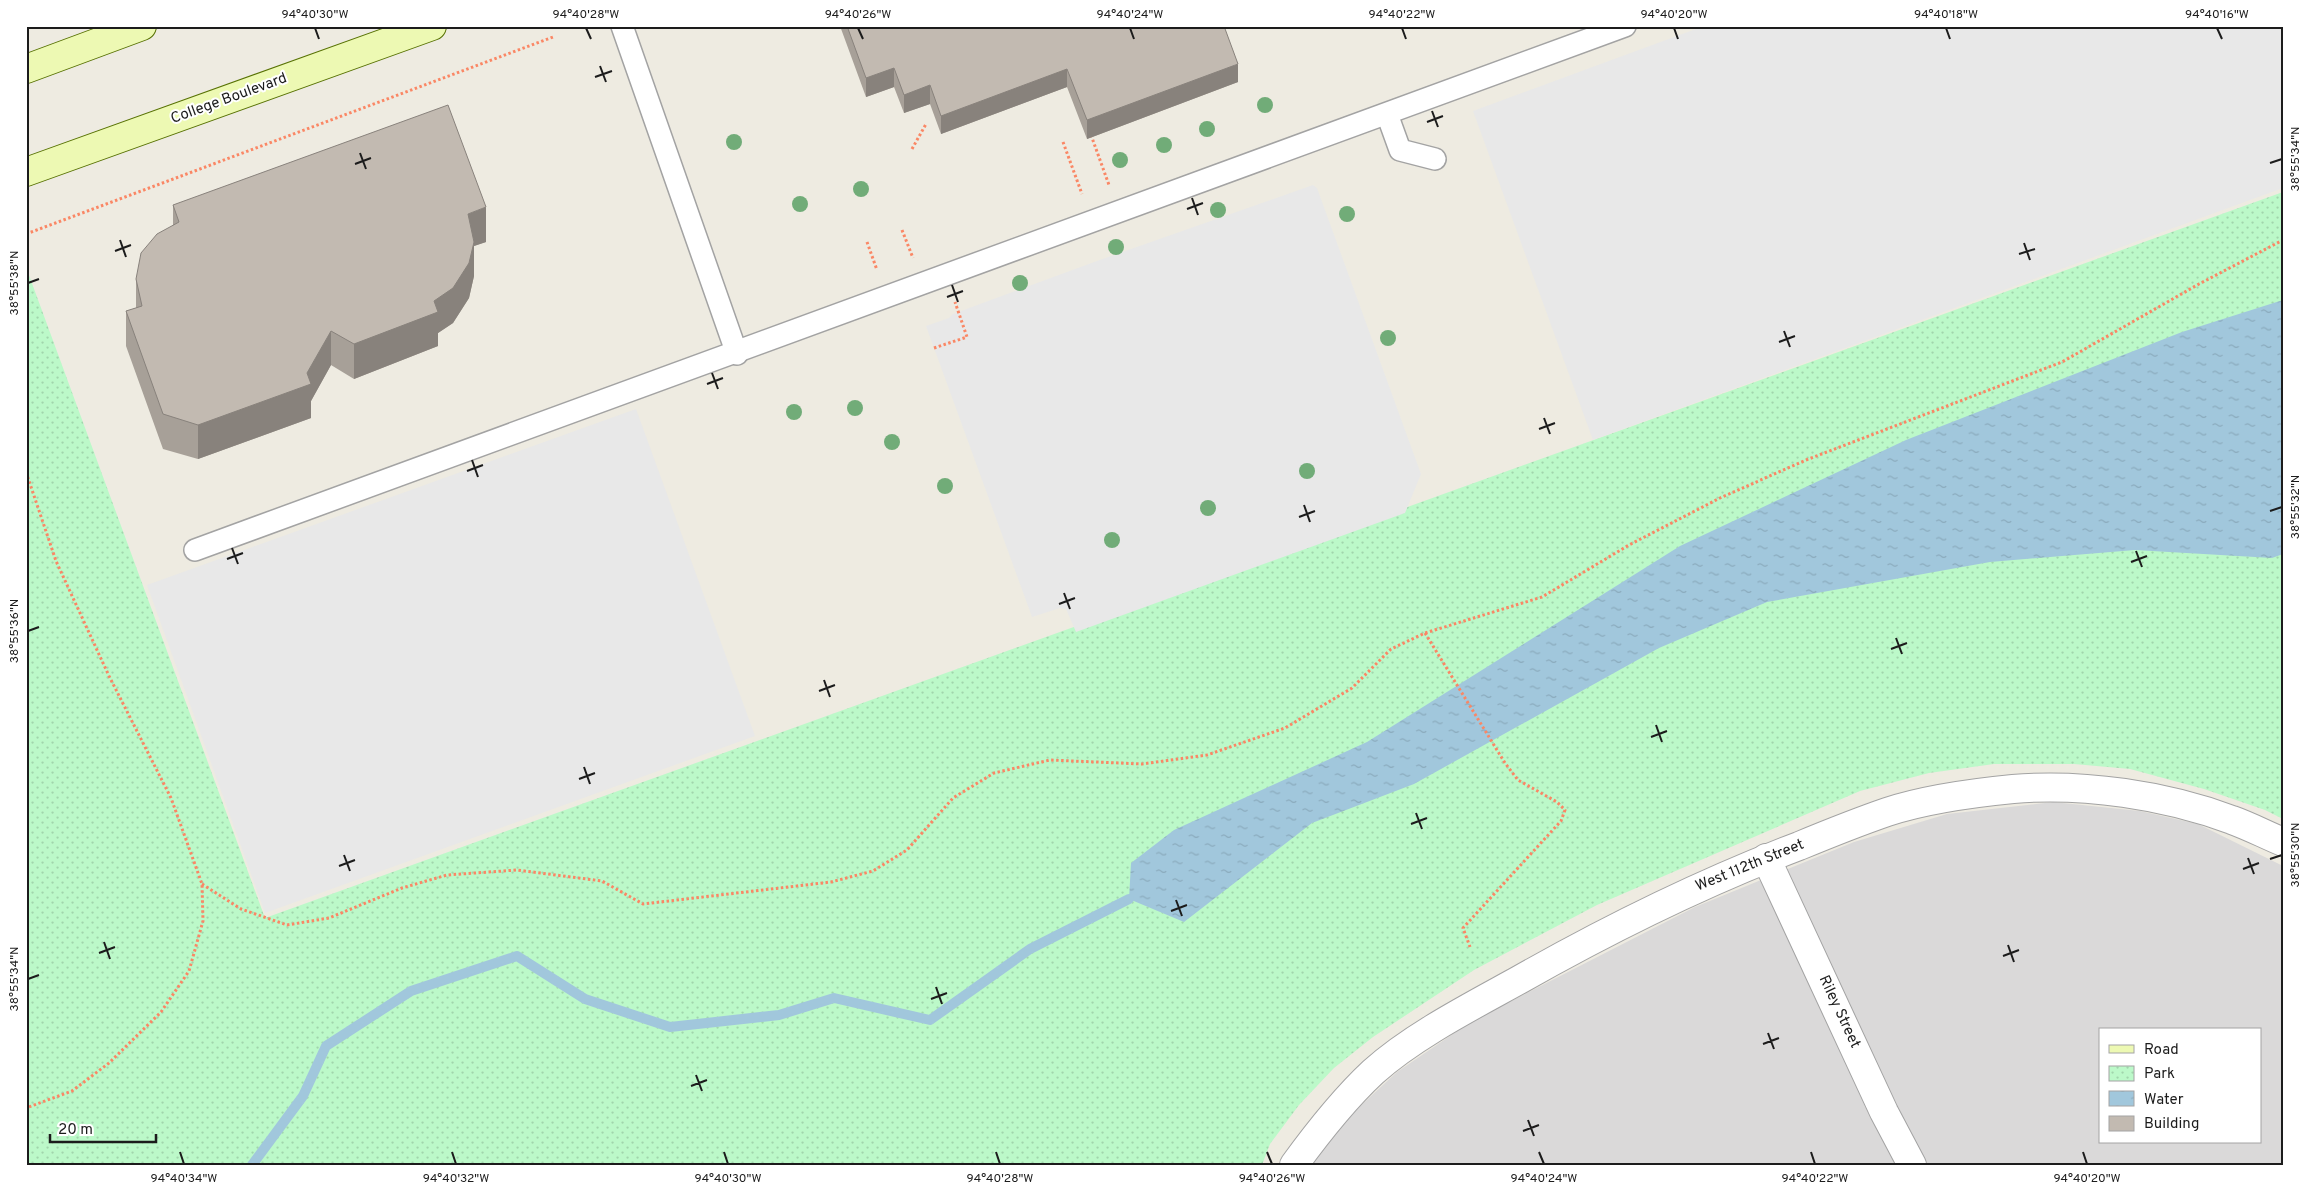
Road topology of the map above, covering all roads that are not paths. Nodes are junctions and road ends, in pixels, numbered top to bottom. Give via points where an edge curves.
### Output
1 (142, 26) edge
2 (432, 26) edge
3 (622, 26) edge
4 (1625, 26) edge
5 (26, 69) edge
6 (1387, 114) junction
7 (1435, 160) dead end
8 (26, 172) edge
9 (737, 354) junction
10 (195, 550) dead end
11 (2283, 842) edge
12 (1766, 858) junction
13 (1294, 1165) edge
14 (1912, 1165) edge

1 - 5 main road
2 - 8 main road, College Boulevard
3 - 9 lane
4 - 6 lane
6 - 7 lane via 1400,150
6 - 9 lane
9 - 10 lane
11 - 12 street, West 112th Street via 2231,819 2154,798 2084,789 2015,789 1953,797 1890,811
12 - 13 street, West 112th Street via 1672,899 1588,941 1427,1034 1374,1071 1325,1122
12 - 14 street, Riley Street via 1884,1112

